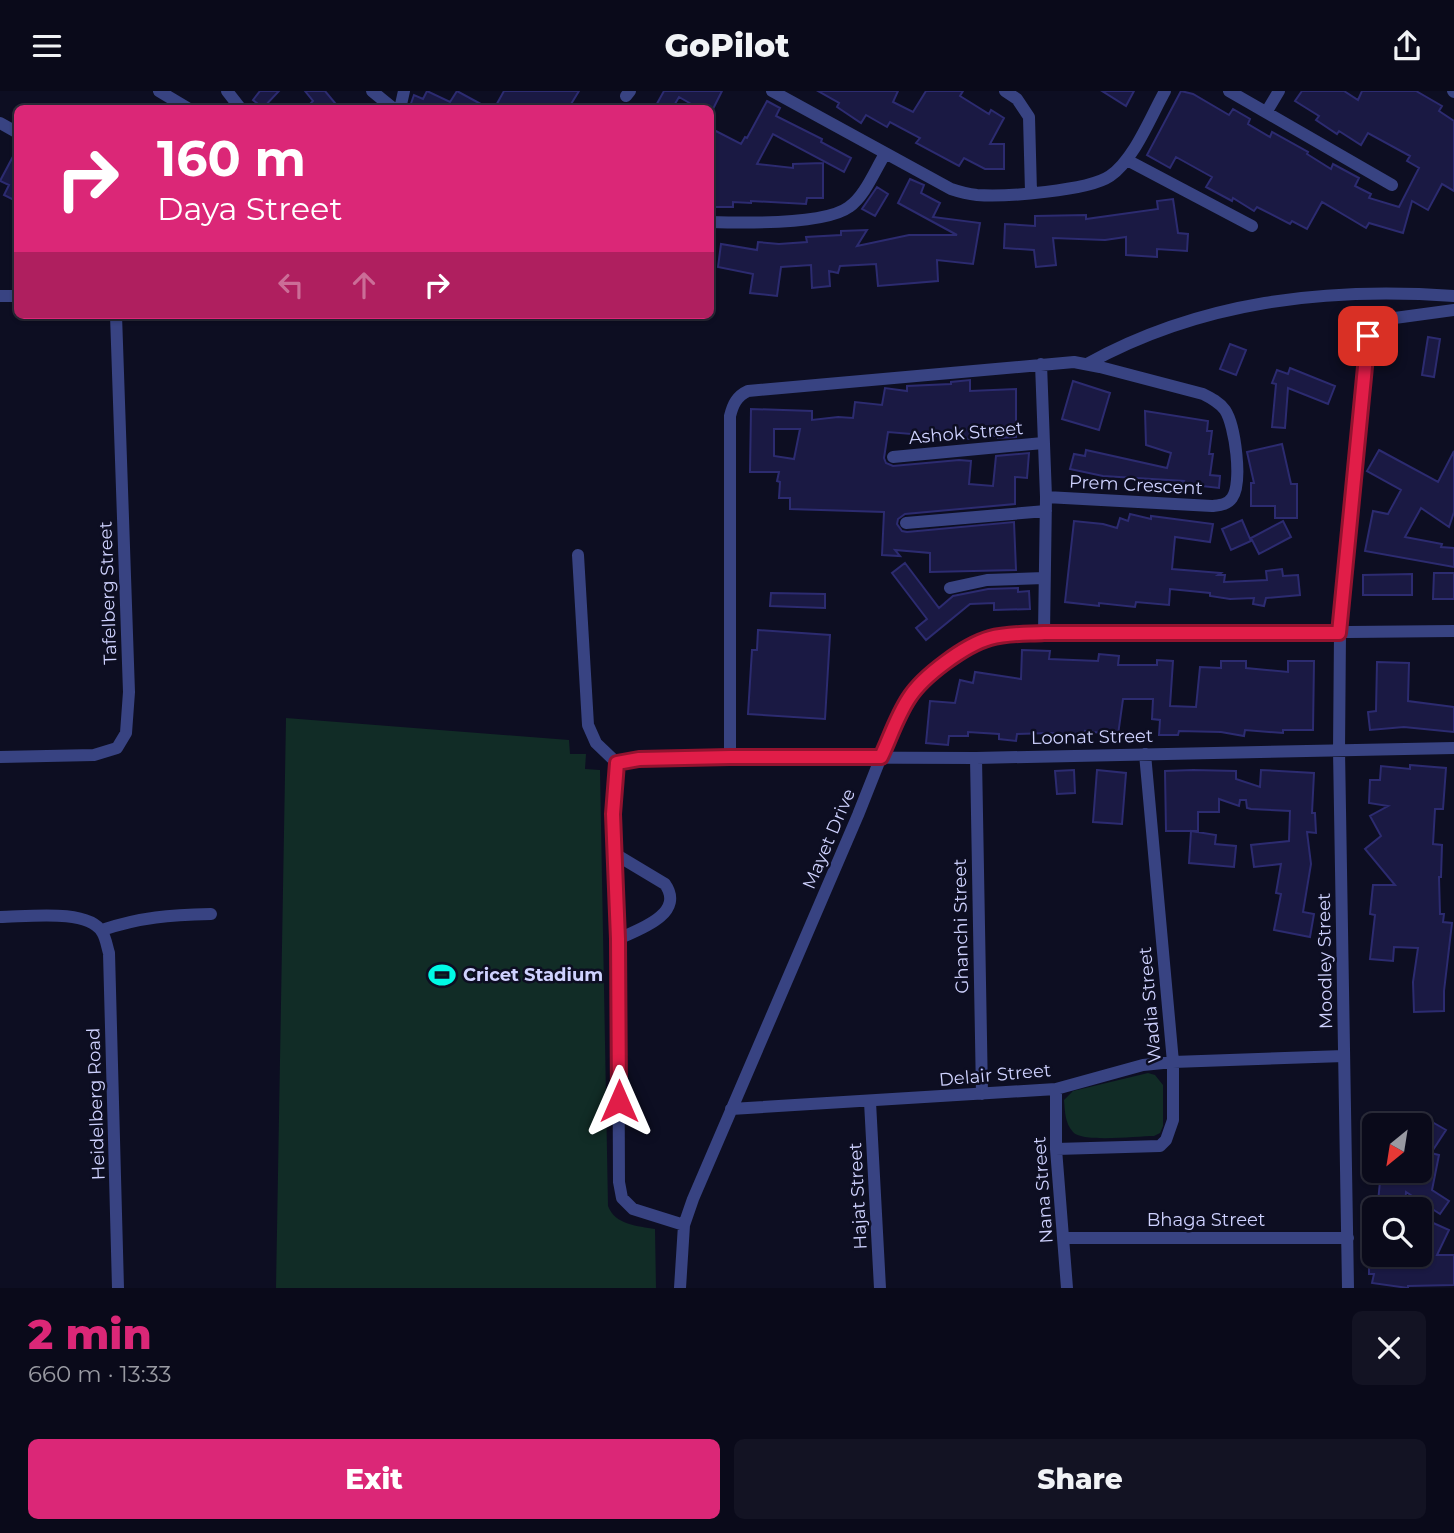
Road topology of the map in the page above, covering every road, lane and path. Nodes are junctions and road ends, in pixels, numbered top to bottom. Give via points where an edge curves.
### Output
1 (159, 91) edge
2 (227, 91) edge
3 (372, 91) edge
4 (772, 91) edge
5 (1004, 91) edge
6 (1165, 91) edge
7 (1229, 91) edge
8 (1279, 91) edge
9 (182, 105) edge
10 (238, 105) edge
11 (389, 105) edge
12 (1267, 111) junction
13 (885, 153) junction
14 (1127, 160) junction
15 (1392, 185) dead end
16 (1031, 192) junction
17 (714, 222) edge
18 (1252, 226) dead end
19 (1454, 296) edge
20 (1454, 310) edge
21 (116, 319) edge
22 (1041, 364) junction
23 (1087, 364) junction
24 (1043, 443) junction
25 (893, 457) dead end
26 (1046, 504) junction
27 (906, 523) dead end
28 (578, 555) dead end
29 (1044, 578) junction
30 (950, 588) dead end
31 (1454, 631) edge
32 (1044, 633) junction
33 (1339, 633) junction
34 (1454, 748) edge
35 (1339, 750) junction
36 (1145, 754) junction
37 (0, 757) edge
38 (730, 757) junction
39 (881, 757) junction
40 (976, 758) junction
41 (617, 763) junction
42 (615, 854) junction
43 (211, 913) dead end
44 (0, 918) edge
45 (98, 927) junction
46 (618, 939) junction
47 (1343, 1056) junction
48 (1173, 1062) junction
49 (1056, 1089) junction
50 (982, 1094) junction
51 (870, 1102) junction
52 (731, 1109) junction
53 (1056, 1149) junction
54 (684, 1225) junction
55 (1064, 1238) junction
56 (1348, 1238) junction
57 (118, 1288) edge
58 (680, 1288) edge
59 (880, 1288) edge
60 (1068, 1288) edge
61 (1348, 1288) edge

1 - 9 street
2 - 10 street
3 - 11 street
4 - 13 street
5 - 16 street via 1017,99 1030,117
6 - 14 street
7 - 12 street
8 - 12 street
12 - 15 street
13 - 16 street via 966,194
13 - 17 street via 851,207 830,216
14 - 16 street via 1111,176 1083,187
14 - 18 street
19 - 23 street via 1335,294 1228,309 1168,326
20 - 33 street, Moodley Street via 1380,320 1370,329
21 - 37 street, Tafelberg Street via 127,733 117,748 94,755
22 - 23 street, Prem Crescent
22 - 24 street, Ashok Street
22 - 38 street, Prem Crescent via 748,391 736,400 729,429
23 - 26 street, Prem Crescent via 1203,394 1218,402 1231,423 1236,491 1225,504 1212,506
24 - 25 street, Ashok Street
24 - 26 street, Ashok Street
26 - 27 street
26 - 29 street, Ashok Street
28 - 41 street via 588,725 596,743
29 - 30 street via 986,580
29 - 32 street, Ashok Street
31 - 33 street, Mayet Drive
32 - 33 street, Mayet Drive
32 - 39 street, Mayet Drive via 990,638 932,674 907,701
33 - 35 street, Moodley Street
34 - 35 street, Loonat Street
35 - 36 street, Loonat Street
35 - 47 street, Moodley Street
36 - 40 street, Loonat Street
36 - 48 street, Wadia Street
38 - 39 street, Loonat Street
38 - 41 street, Loonat Street
39 - 40 street, Loonat Street
39 - 52 street, Mayet Drive
40 - 50 street, Ghanchi Street
41 - 42 street
42 - 46 street
42 - 46 street via 665,884 670,901 660,917
43 - 45 street via 157,916
44 - 45 street via 71,916
45 - 57 street, Heidelberg Road via 109,953
46 - 54 street via 622,1198 633,1209
47 - 48 street, Delair Street
47 - 56 street, Moodley Street
48 - 49 street, Delair Street via 1143,1065
48 - 53 street, Wadia Street via 1173,1120 1160,1146
49 - 50 street, Delair Street
49 - 53 street, Nana Street
50 - 51 street, Delair Street
51 - 52 street, Delair Street
51 - 59 street, Hajat Street
52 - 54 street, Mayet Drive
53 - 55 street, Nana Street
54 - 58 street, Mayet Drive
55 - 56 street, Bhaga Street
55 - 60 street, Nana Street
56 - 61 street, Moodley Street

